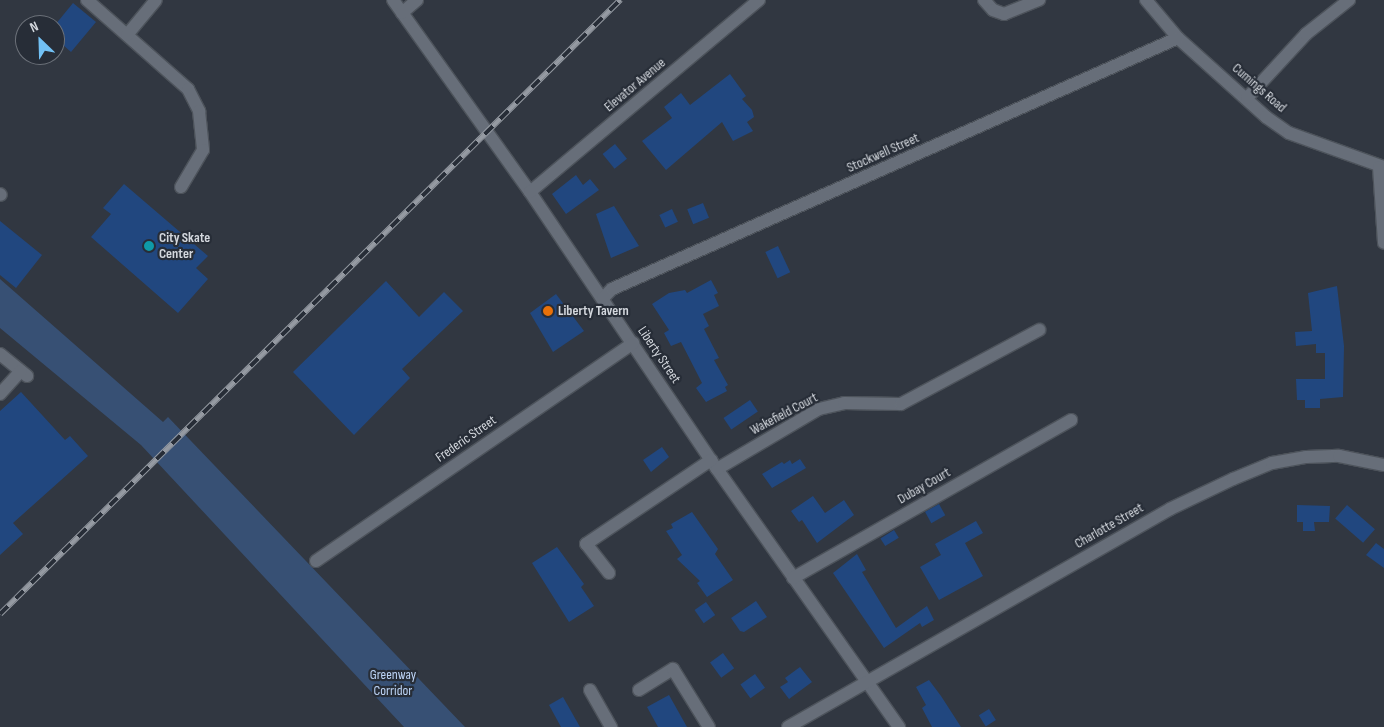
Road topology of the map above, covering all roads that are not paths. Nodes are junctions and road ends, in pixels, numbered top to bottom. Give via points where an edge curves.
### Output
1 (87, 0) edge
2 (156, 0) edge
3 (393, 0) edge
4 (416, 0) edge
5 (759, 0) edge
6 (984, 0) edge
7 (1038, 0) edge
8 (1146, 0) edge
9 (1349, 0) edge
10 (402, 13) junction
11 (127, 35) junction
12 (1178, 38) junction
13 (1247, 98) junction
14 (1381, 167) edge
15 (181, 187) dead end
16 (530, 192) junction
17 (1384, 243) edge
18 (603, 298) junction
19 (1039, 330) dead end
20 (633, 343) junction
21 (0, 354) edge
22 (0, 394) edge
23 (1071, 420) dead end
24 (1383, 460) edge
25 (714, 464) junction
26 (316, 561) dead end
27 (609, 573) dead end
28 (793, 578) junction
29 (868, 682) junction
30 (590, 690) dead end
31 (639, 690) dead end
32 (611, 727) edge
33 (709, 727) edge
34 (788, 727) edge
35 (899, 727) edge

1 - 11 street
2 - 11 street
3 - 10 street, Liberty Street
4 - 10 street
5 - 16 street, Elevator Avenue
6 - 7 street via 993,10 1004,14
8 - 12 street, Cumings Road
9 - 13 street via 1306,34
10 - 16 street, Liberty Street
11 - 15 street via 188,89 199,111 202,150
12 - 13 street, Cumings Road
12 - 18 street, Stockwell Street via 612,289
13 - 14 street, Cumings Road via 1289,133
14 - 17 street
16 - 18 street, Liberty Street
18 - 20 street, Liberty Street
19 - 25 street, Wakefield Court via 901,404 844,403 819,409
20 - 25 street, Liberty Street
20 - 26 street, Frederic Street
21 - 22 street via 24,374
23 - 28 street, Dubay Court
24 - 29 street, Charlotte Street via 1306,457 1272,464 1233,479 1170,509
25 - 27 street, Wakefield Court via 586,544
25 - 28 street, Liberty Street
28 - 29 street, Liberty Street
29 - 34 street, Charlotte Street
29 - 35 street, Liberty Street
30 - 32 street
31 - 33 street via 673,669

